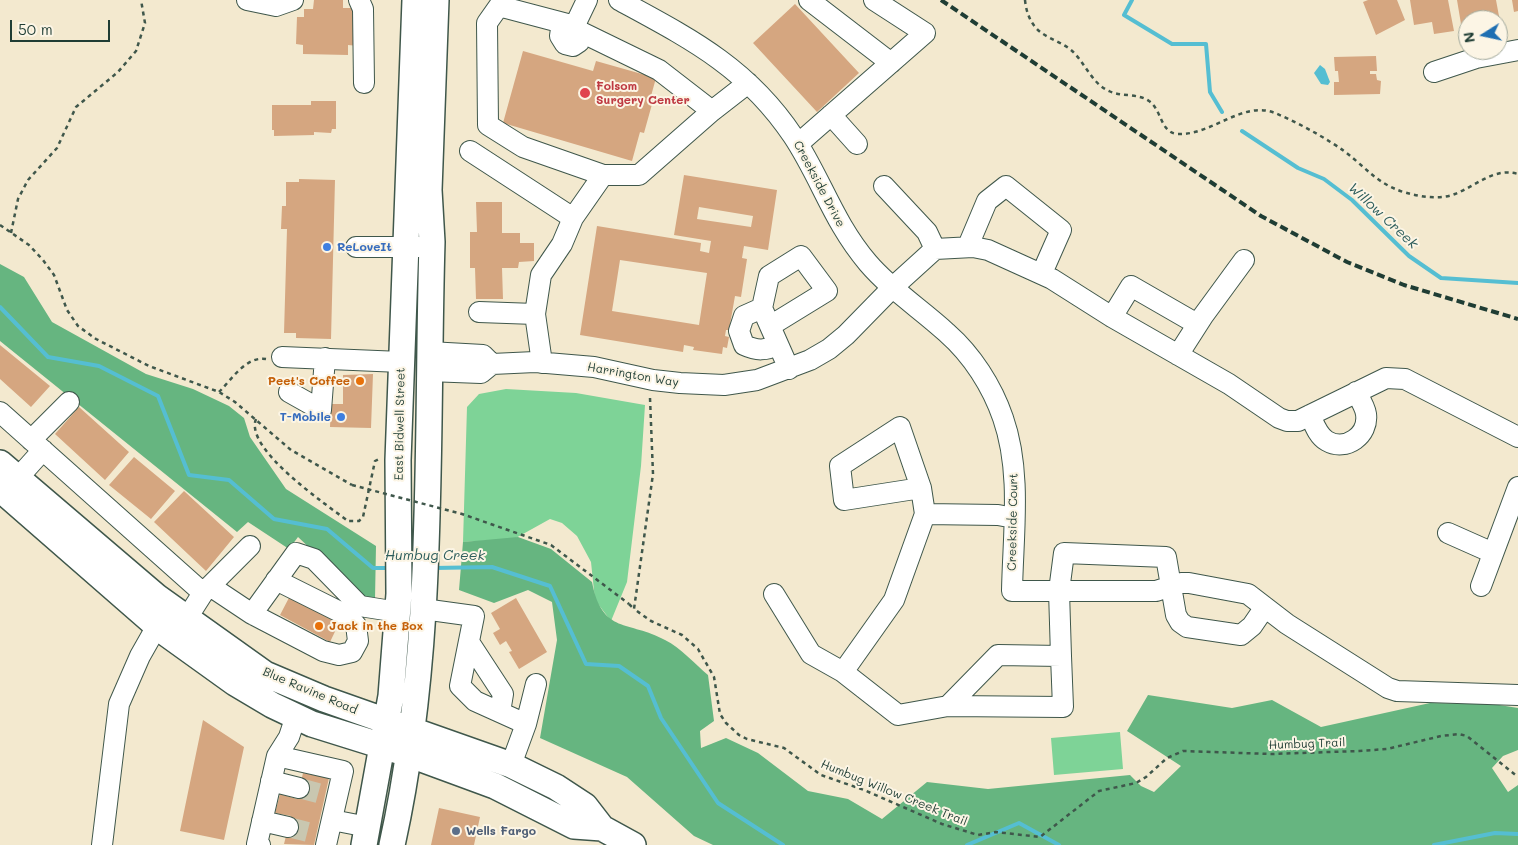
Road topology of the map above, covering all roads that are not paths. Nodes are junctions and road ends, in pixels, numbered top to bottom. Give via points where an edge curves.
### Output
1 (247, 0) edge
2 (359, 0) edge
3 (415, 0) edge
4 (436, 0) edge
5 (586, 0) edge
6 (619, 0) edge
7 (809, 0) edge
8 (874, 0) edge
9 (284, 3) edge
10 (574, 27) junction
11 (1518, 50) edge
12 (891, 62) junction
13 (1434, 72) dead end
14 (364, 83) dead end
15 (748, 83) junction
16 (712, 111) junction
17 (831, 115) junction
18 (798, 144) junction
19 (857, 144) dead end
20 (470, 150) dead end
21 (603, 175) junction
22 (884, 186) dead end
23 (573, 218) junction
24 (968, 246) junction
25 (356, 247) dead end
26 (412, 247) junction
27 (936, 249) junction
28 (1244, 260) dead end
29 (1042, 274) junction
30 (892, 288) junction
31 (762, 308) junction
32 (479, 312) dead end
33 (535, 314) junction
34 (1112, 317) junction
35 (1197, 324) junction
36 (774, 335) junction
37 (1178, 355) junction
38 (282, 357) road end
39 (325, 358) junction
40 (402, 362) junction
41 (428, 362) junction
42 (542, 362) junction
43 (789, 369) junction
44 (289, 392) dead end
45 (1356, 392) junction
46 (69, 402) dead end
47 (0, 412) edge
48 (1310, 415) junction
49 (1518, 438) edge
50 (37, 445) junction
51 (4, 484) edge
52 (1518, 487) edge
53 (921, 488) dead end
54 (925, 514) junction
55 (1014, 518) junction
56 (1448, 533) dead end
57 (426, 543) junction
58 (250, 546) dead end
59 (1493, 553) junction
60 (276, 580) junction
61 (1171, 586) junction
62 (1481, 586) dead end
63 (206, 590) junction
64 (1059, 591) junction
65 (121, 594) junction
66 (774, 594) dead end
67 (399, 603) junction
68 (423, 605) junction
69 (1265, 606) junction
70 (252, 614) junction
71 (187, 618) junction
72 (157, 626) junction
73 (469, 642) junction
74 (1061, 656) junction
75 (842, 672) junction
76 (536, 684) dead end
77 (1518, 695) edge
78 (948, 706) junction
79 (500, 712) junction
80 (296, 716) junction
81 (386, 720) junction
82 (526, 724) junction
83 (412, 729) junction
84 (382, 747) junction
85 (408, 754) junction
86 (277, 756) junction
87 (512, 765) junction
88 (271, 781) junction
89 (299, 788) tunnel mouth
90 (262, 821) junction
91 (288, 827) tunnel mouth
92 (602, 828) junction
93 (326, 834) edge
94 (366, 836) edge
95 (102, 845) edge
96 (260, 845) edge
97 (392, 845) edge
98 (633, 845) edge

1 - 9 street
2 - 14 street via 363,9
3 - 26 main road via 406,206 420,239
4 - 41 main road via 429,190 432,242
5 - 10 street
6 - 15 street, Creekside Drive via 694,40
7 - 12 street
8 - 12 street via 925,33
10 - 16 street via 659,70
10 - 21 street via 499,6 487,23 488,125 523,147
11 - 13 street via 1476,58
12 - 17 street
15 - 16 street
15 - 18 street, Creekside Drive via 774,110
16 - 21 street via 639,176
17 - 18 street
17 - 19 street
18 - 30 street, Creekside Drive via 837,221 868,264
20 - 23 street
21 - 23 street
22 - 27 street via 927,232
23 - 33 street via 562,244 541,275
24 - 27 street
24 - 29 street via 988,250
24 - 29 street via 987,200 1006,186 1061,230
25 - 26 street
26 - 40 main road, East Bidwell Street
26 - 41 main road via 417,340
27 - 30 street, Harrington Way
28 - 35 street
29 - 34 street
30 - 43 street, Harrington Way via 846,335 810,360
30 - 55 street, Creekside Court via 949,334 989,387 1003,418 1013,461
31 - 36 street
31 - 36 street via 744,316 739,331 744,345 768,350
31 - 36 street via 769,276 801,256 827,291
32 - 33 street
33 - 42 street
34 - 35 street via 1131,286
34 - 37 street
35 - 37 street
36 - 43 street
37 - 48 street via 1279,418 1298,421
38 - 39 street
39 - 40 street
39 - 44 street via 321,410
40 - 57 main road via 413,371 412,476
40 - 67 main road, East Bidwell Street via 398,460
41 - 42 street, Harrington Way via 481,373 492,364
41 - 57 main road
42 - 43 street, Harrington Way via 702,385 757,380
45 - 48 street
45 - 48 street via 1365,410 1366,424 1363,432 1350,443 1334,444 1326,440 1319,434
45 - 49 street via 1386,378 1405,379
46 - 50 street
47 - 50 street
50 - 51 street
50 - 63 street
51 - 65 main road, Blue Ravine Road
51 - 71 main road, Blue Ravine Road
52 - 59 street
53 - 54 street
54 - 55 street
54 - 75 street via 894,600
55 - 64 street, Creekside Court via 1012,591
56 - 59 street
57 - 68 main road
58 - 63 street
59 - 62 street
60 - 67 street via 296,553 314,559 360,606
60 - 70 street
60 - 70 street via 342,613 356,625 358,641 352,652 339,656 323,651
61 - 64 street via 1156,591
61 - 64 street via 1166,557 1064,553
61 - 69 street via 1190,583 1248,594
61 - 69 street via 1176,615 1188,627 1241,635 1248,631
63 - 70 street
63 - 71 street
64 - 74 street
65 - 71 main road via 138,597 162,618 179,622
65 - 72 main road, Blue Ravine Road
66 - 75 street via 811,654
67 - 81 main road, East Bidwell Street
68 - 73 street via 474,616
68 - 83 main road
69 - 77 street via 1287,624 1388,688 1397,691
71 - 81 main road, Blue Ravine Road via 265,674
72 - 80 main road, Blue Ravine Road via 235,683
72 - 95 street via 119,704
73 - 79 street via 503,694
73 - 79 street via 460,686 475,701
74 - 78 street via 998,655
74 - 78 street via 1063,707
75 - 78 street via 898,715
76 - 82 street
79 - 82 street
80 - 84 main road, Blue Ravine Road
80 - 86 street via 289,737
81 - 83 main road, Blue Ravine Road
81 - 84 main road, East Bidwell Street
82 - 87 street
83 - 85 main road
83 - 87 main road, Blue Ravine Road
84 - 85 main road, Blue Ravine Road
84 - 94 main road, East Bidwell Street
85 - 92 main road, Blue Ravine Road via 495,786 574,826
85 - 97 main road
86 - 88 street
86 - 93 street via 342,771 331,796
87 - 92 main road, Blue Ravine Road via 585,806
88 - 89 street
88 - 90 street
90 - 91 street
90 - 96 street via 256,844
92 - 98 main road, Blue Ravine Road
93 - 94 street

